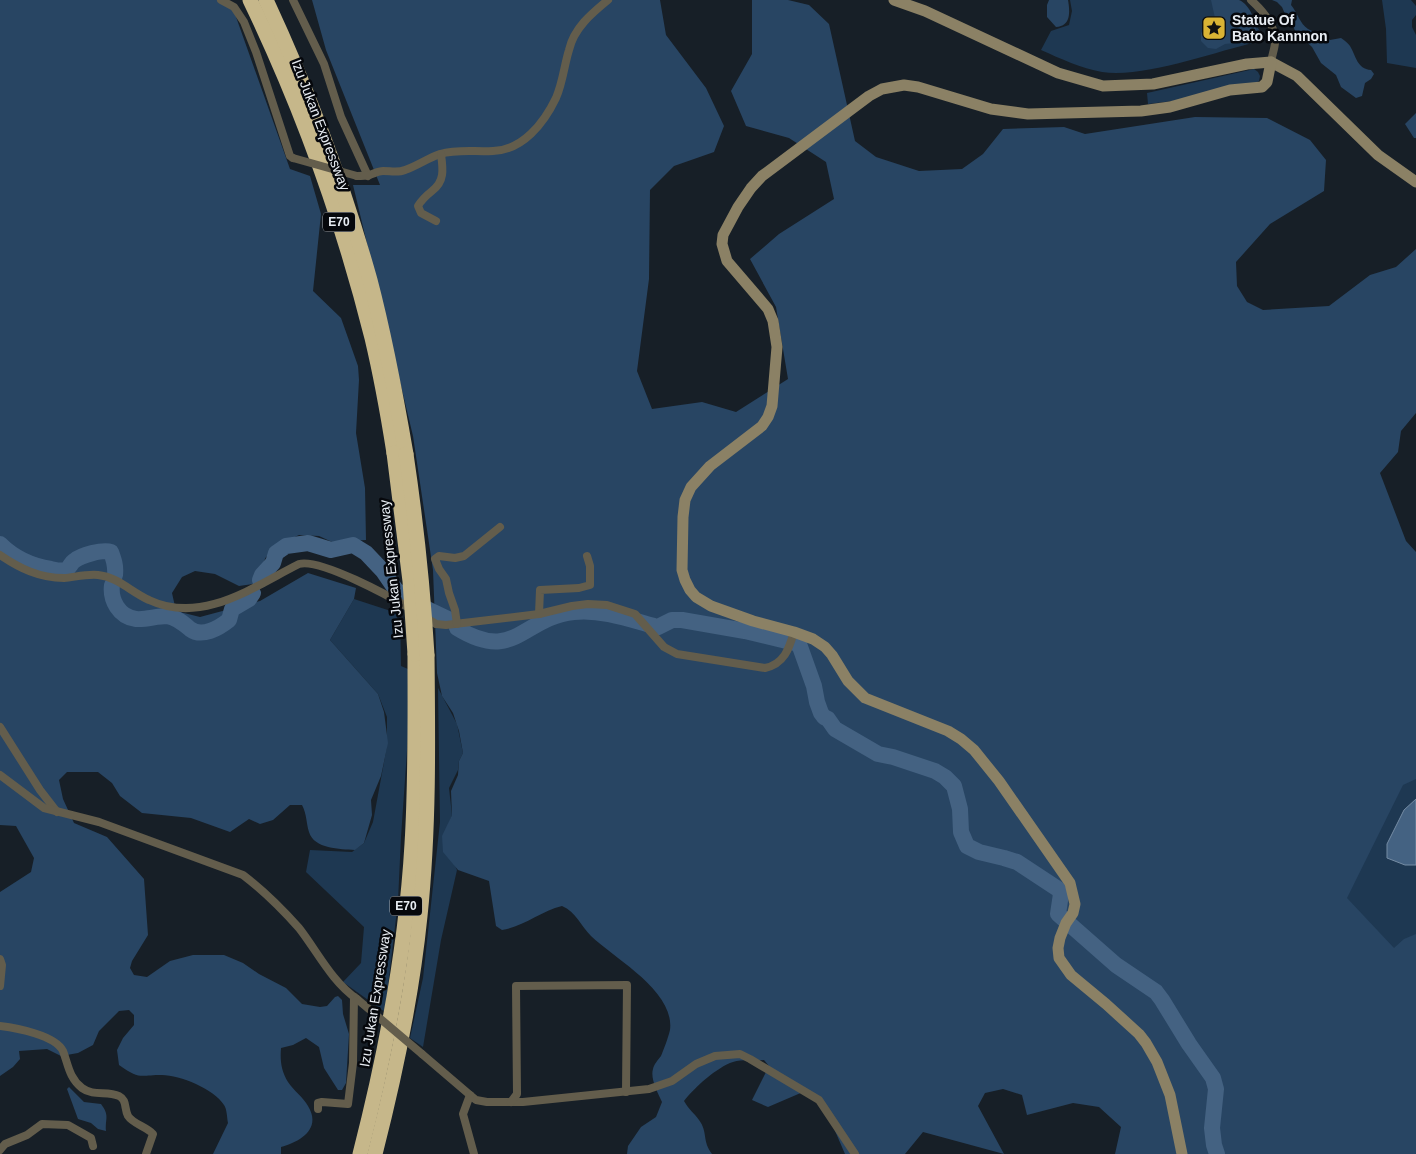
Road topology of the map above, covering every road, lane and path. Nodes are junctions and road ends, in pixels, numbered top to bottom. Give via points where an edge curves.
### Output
1 (221, 0) edge
2 (250, 0) edge
3 (266, 0) edge
4 (293, 0) edge
5 (608, 0) edge
6 (1251, 0) edge
7 (900, 1) edge
8 (1271, 62) junction
9 (442, 154) junction
10 (368, 176) junction
11 (1416, 182) edge
12 (436, 222) dead end
13 (400, 454) junction
14 (500, 527) dead end
15 (0, 555) edge
16 (587, 556) dead end
17 (539, 614) junction
18 (457, 624) junction
19 (794, 632) junction
20 (421, 655) junction
21 (0, 727) edge
22 (0, 775) edge
23 (57, 812) junction
24 (0, 959) edge
25 (0, 986) edge
26 (356, 998) junction
27 (0, 1026) edge
28 (626, 1092) junction
29 (470, 1095) junction
30 (511, 1102) junction
31 (318, 1109) dead end
32 (93, 1146) dead end
33 (0, 1150) edge
34 (146, 1154) edge
35 (360, 1154) edge
36 (375, 1154) edge
37 (474, 1154) edge
38 (856, 1154) edge
39 (1182, 1154) edge

1 - 10 street, bridge via 234,7 244,22 290,156 357,176
2 - 13 highway, Izu Jukan Expressway / E70 via 286,76 336,214 372,339
3 - 13 highway, Izu Jukan Expressway / E70 via 322,133 370,280 384,337
4 - 10 street via 324,64 341,117
5 - 9 street via 586,19 578,31 569,48 562,84 555,100 530,136 494,152 456,150
6 - 8 street via 1272,28 1275,41
7 - 8 street via 1058,73 1103,86 1153,84
8 - 11 street via 1297,76 1378,155
8 - 19 street via 1267,82 1262,87 1230,90 1170,107 1140,111 1028,114 991,109 918,87 888,87 869,96 774,166 751,188 723,235 722,244 727,261 768,309 774,321 777,347 772,406 762,426 710,466 690,487 683,517 682,570 690,590 705,603
9 - 10 street via 404,171 382,171
9 - 12 street via 442,180 418,206 421,213
13 - 20 highway, Izu Jukan Expressway / E70, bridge via 415,514 422,581
14 - 18 street via 464,556 435,559 446,579
15 - 18 street via 39,575 64,578 98,575 116,580 148,600 186,609 218,604 298,564 307,564 367,585 436,624
16 - 17 street via 590,585 540,590
17 - 18 street
17 - 19 street via 588,604 613,606 635,614 664,647 676,654 765,668 785,657
19 - 39 street via 825,647 848,681 865,698 961,739 999,781 1070,883 1075,904 1060,938 1059,958 1076,981 1140,1034 1146,1043 1170,1095
20 - 35 highway, Izu Jukan Expressway / E70 via 412,846 404,922 375,1096
20 - 36 highway, Izu Jukan Expressway / E70 via 428,777 420,916 409,997 390,1097
21 - 23 street
22 - 23 street via 44,808
23 - 26 street via 99,822 243,876 283,911 328,970
24 - 25 street
26 - 29 street, bridge
26 - 31 street via 348,1104 322,1102 318,1103
27 - 34 street via 55,1042 63,1051 71,1074 80,1086 89,1092 120,1096 129,1117 153,1134
28 - 30 street
28 - 30 street via 626,985 516,986 517,1094
28 - 38 street via 672,1081 696,1064 715,1056 740,1054 819,1100
29 - 30 street via 487,1102
29 - 37 street via 463,1114
32 - 33 street via 91,1138 68,1125 42,1124

